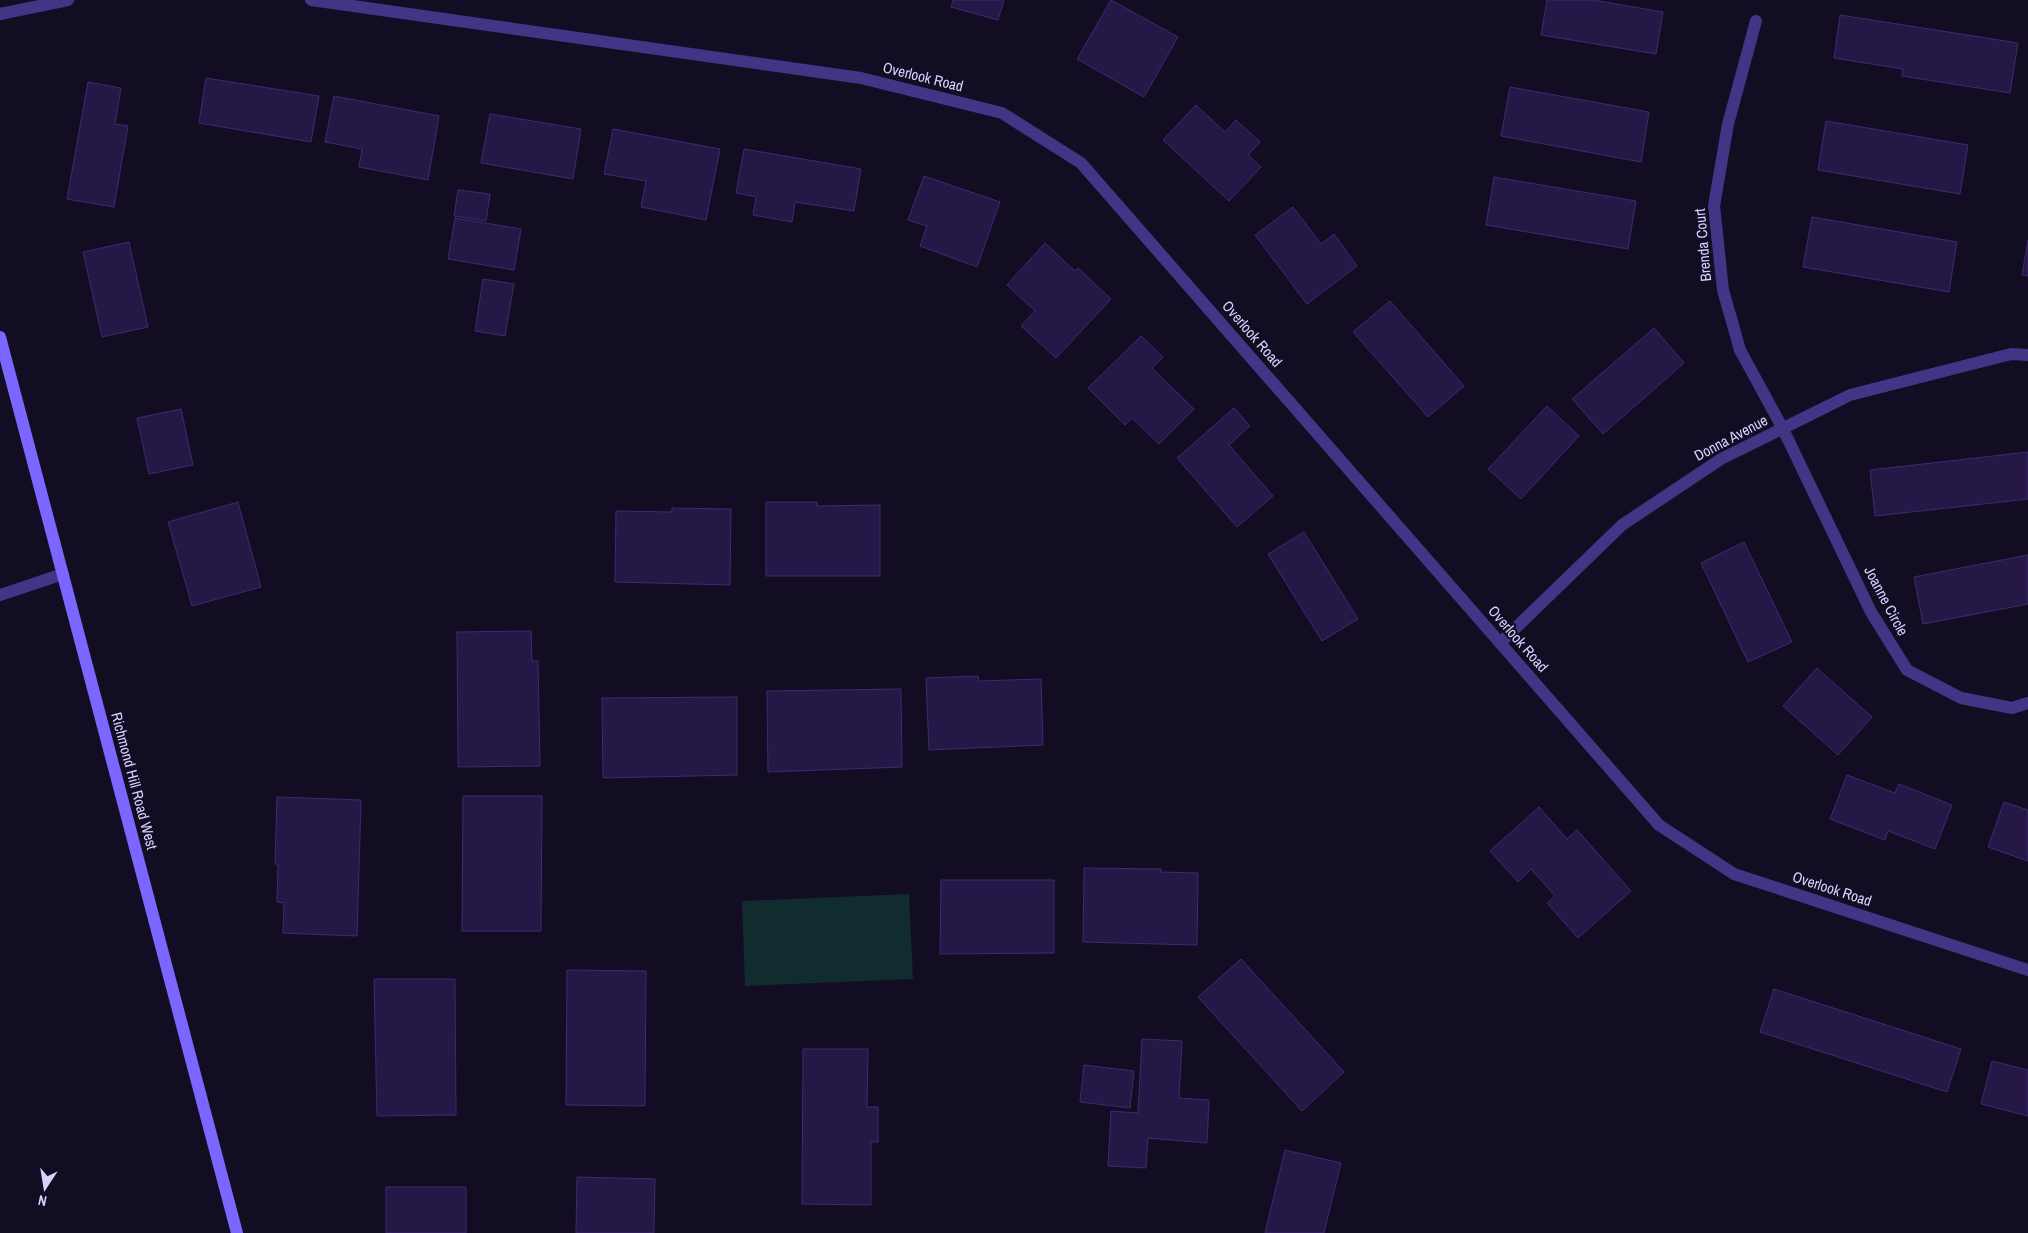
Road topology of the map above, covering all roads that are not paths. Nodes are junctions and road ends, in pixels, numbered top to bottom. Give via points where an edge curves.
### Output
1 (68, 0) edge
2 (311, 0) edge
3 (0, 14) edge
4 (1756, 21) dead end
5 (0, 337) edge
6 (2028, 355) edge
7 (1783, 429) junction
8 (63, 574) junction
9 (0, 595) edge
10 (1500, 643) junction
11 (2028, 703) edge
12 (2028, 970) edge
13 (237, 1233) edge

1 - 3 street
2 - 10 street, Overlook Road via 861,78 1002,113 1081,163
4 - 7 street, Brenda Court via 1728,124 1714,206 1723,290 1740,350
5 - 8 street, Richmond Hill Road West
6 - 7 street, Donna Avenue via 2011,354 1850,395
7 - 10 street, Donna Avenue via 1721,459 1622,525
7 - 11 street, Joanne Circle via 1871,612 1907,670 1961,698 2012,708
8 - 9 street
8 - 13 street, Richmond Hill Road West
10 - 12 street, Overlook Road via 1659,825 1734,874

